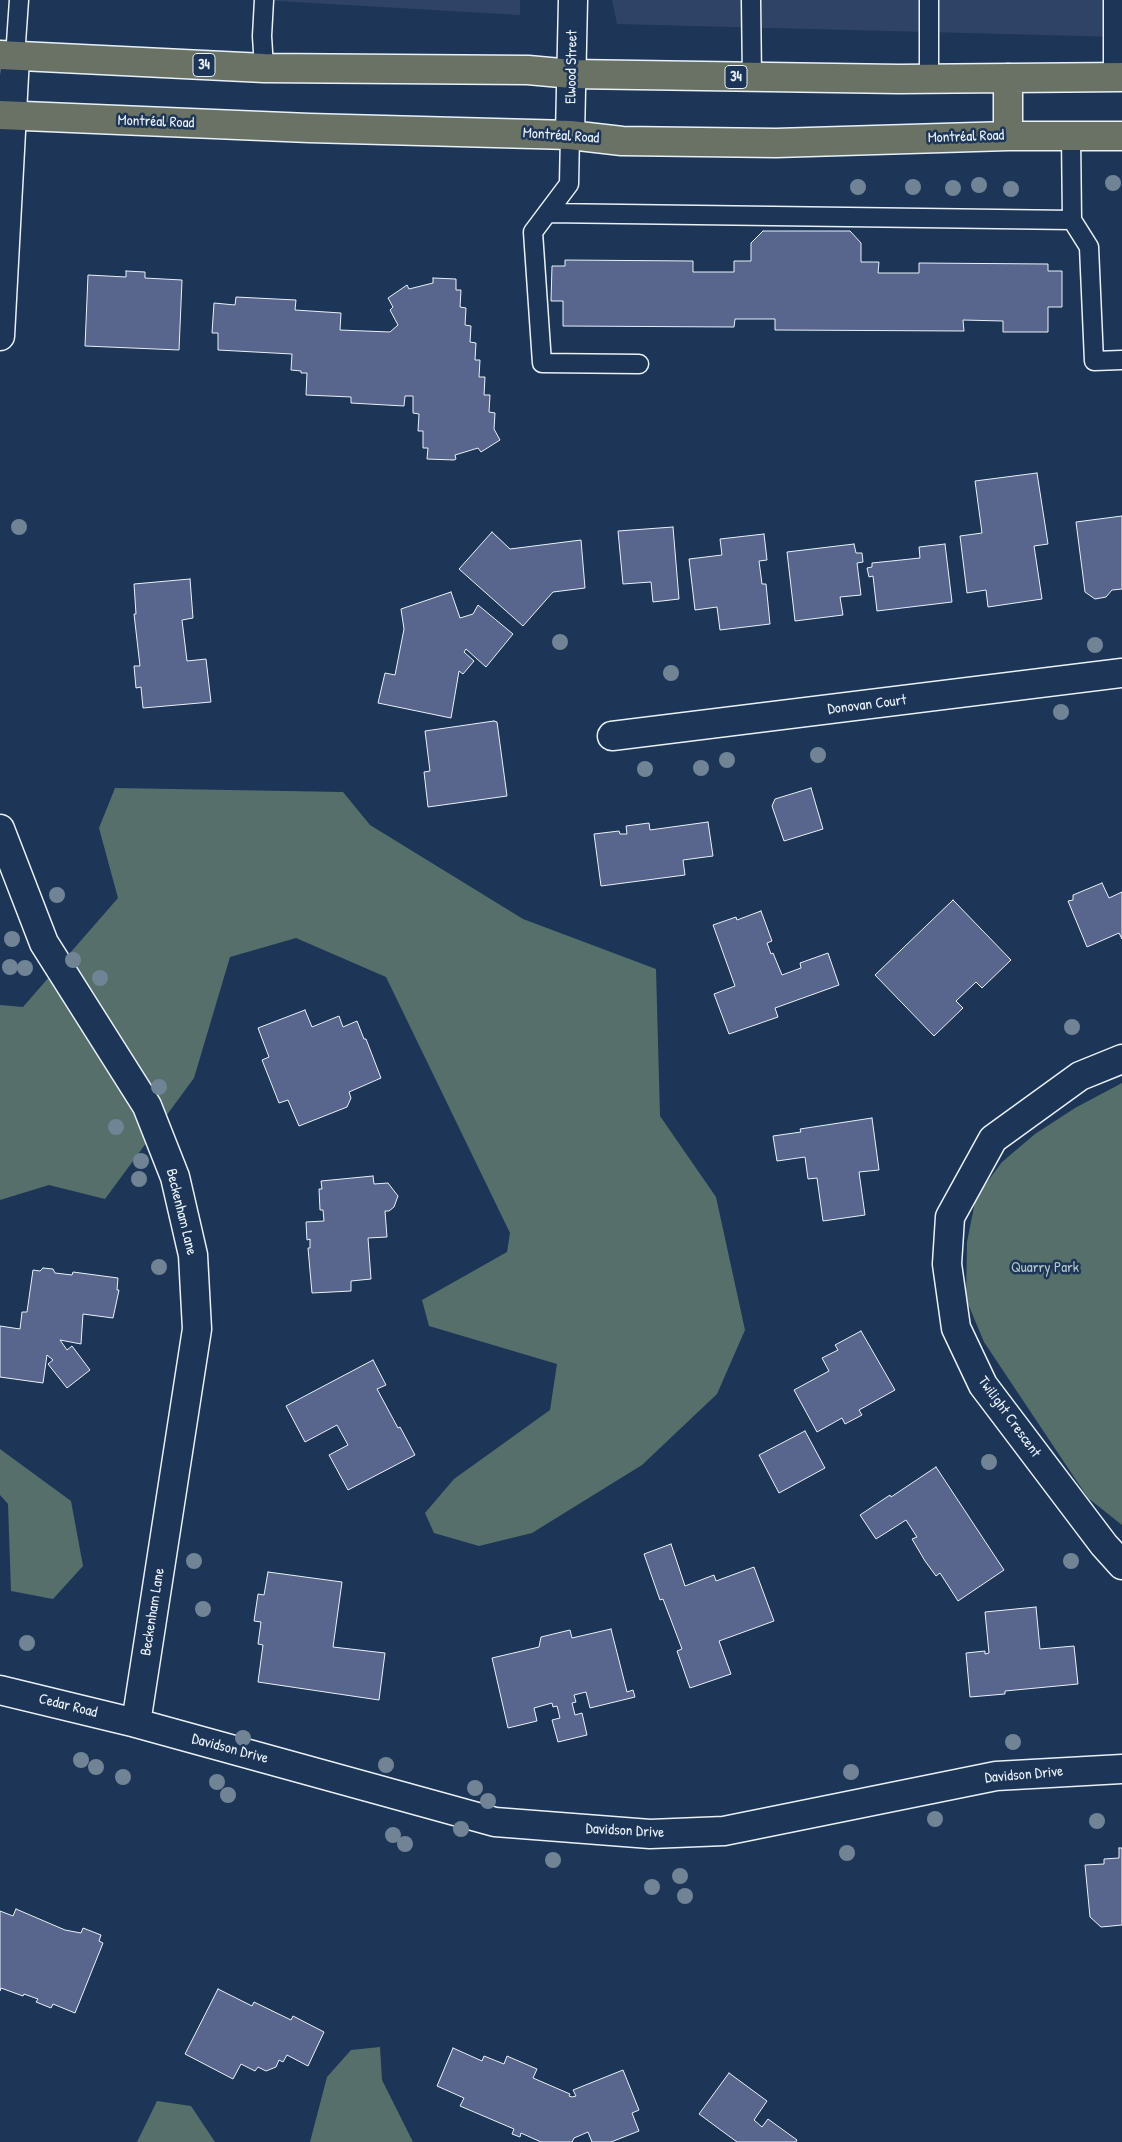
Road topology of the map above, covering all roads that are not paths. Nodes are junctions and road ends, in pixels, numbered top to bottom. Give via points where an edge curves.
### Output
1 (19, 0) edge
2 (264, 0) edge
3 (573, 0) edge
4 (751, 0) edge
5 (929, 0) edge
6 (1113, 0) edge
7 (8, 56) edge
8 (264, 68) junction
9 (572, 74) junction
10 (1117, 77) edge
11 (752, 78) junction
12 (1008, 78) junction
13 (930, 79) junction
14 (6, 115) edge
15 (570, 135) junction
16 (1008, 136) junction
17 (1071, 136) junction
18 (1122, 136) edge
19 (547, 213) junction
20 (1072, 220) junction
21 (0, 336) edge
22 (1122, 360) edge
23 (639, 364) dead end
24 (1122, 673) edge
25 (612, 736) dead end
26 (0, 829) edge
27 (1122, 1059) edge
28 (1122, 1565) edge
29 (0, 1690) edge
30 (136, 1723) junction
31 (1122, 1768) edge

1 - 7 lane
2 - 8 lane
3 - 9 street, Elwood Street
4 - 11 lane
5 - 13 lane
6 - 10 lane
7 - 8 main road, 34
7 - 14 street
8 - 9 main road, 34 via 528,70
9 - 11 main road, 34
9 - 15 street, Elwood Street
10 - 12 main road, 34
11 - 13 main road, 34
12 - 13 main road, 34
12 - 16 main road
14 - 15 main road, Montréal Road
14 - 21 street
15 - 16 main road, Montréal Road via 622,141 776,143
15 - 19 lane via 569,184
16 - 17 main road, Montréal Road
17 - 18 main road, Montréal Road
17 - 20 lane
19 - 20 lane
19 - 23 lane via 533,232 542,363
20 - 22 lane via 1089,247 1094,361
24 - 25 street, Donovan Court
26 - 30 street, Beckenham Lane via 44,943 147,1106 175,1177 193,1255 197,1329
27 - 28 street, Twilight Crescent via 1080,1076 993,1139 950,1217 947,1264 956,1328 982,1385
29 - 30 street, Cedar Road
30 - 31 street, Davidson Drive via 495,1822 650,1834 724,1831 996,1776

